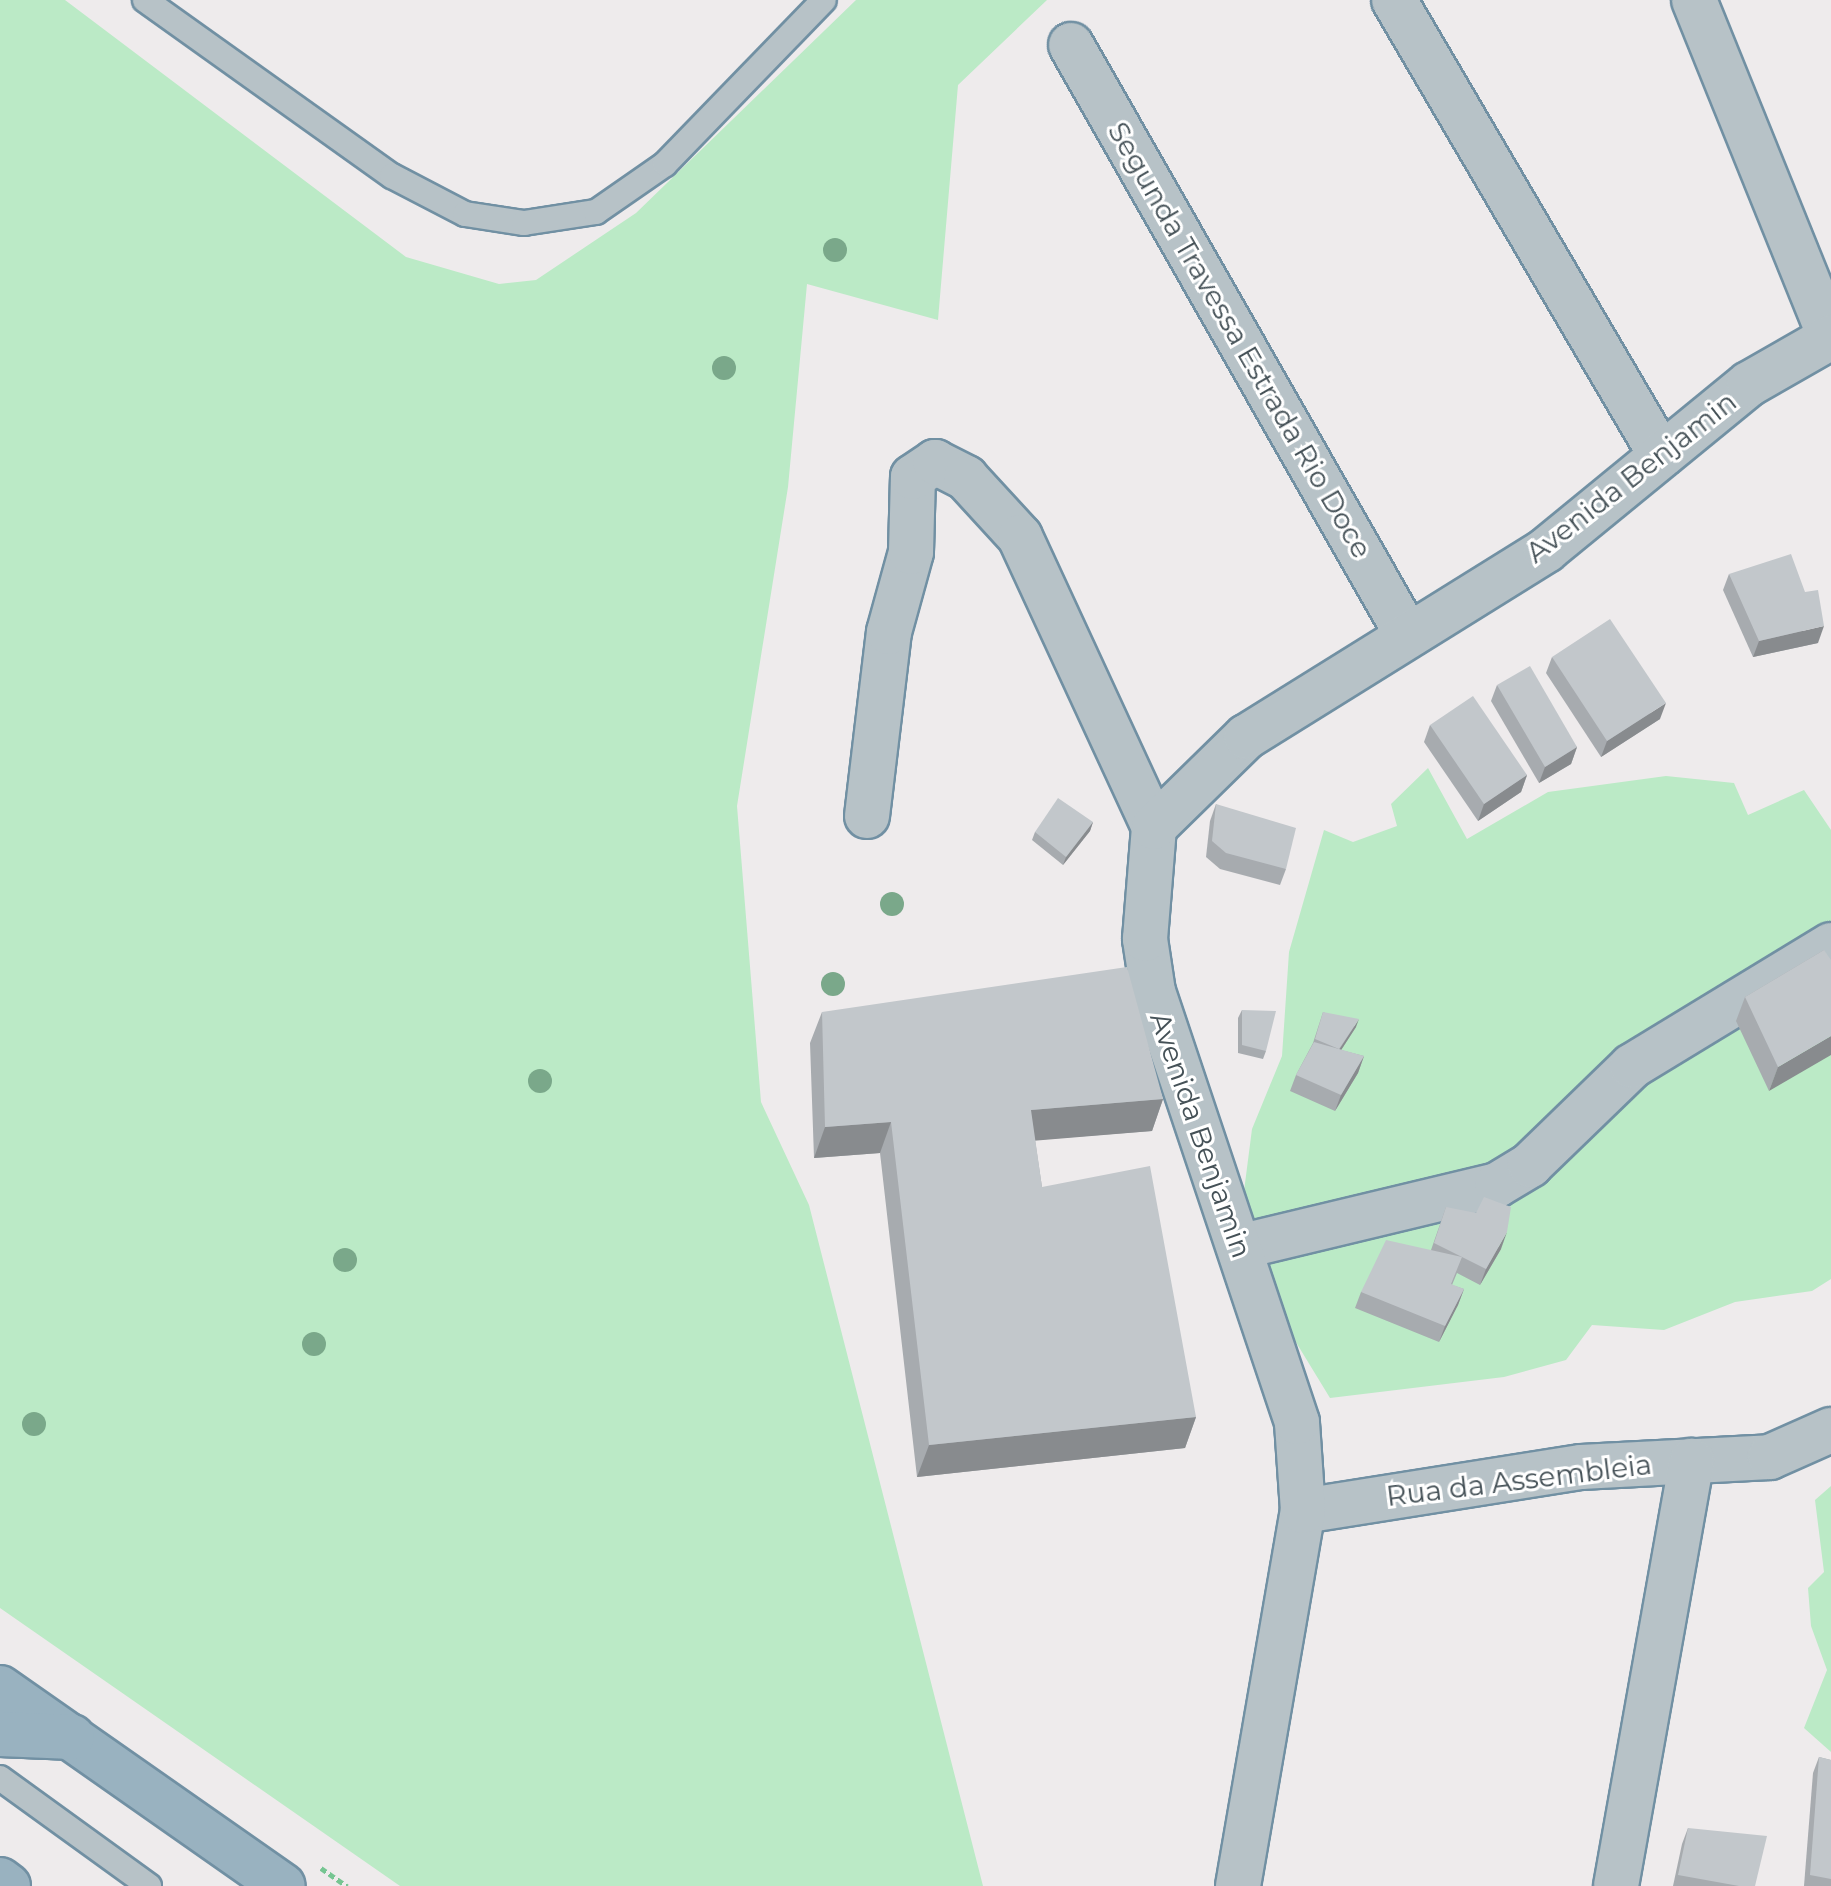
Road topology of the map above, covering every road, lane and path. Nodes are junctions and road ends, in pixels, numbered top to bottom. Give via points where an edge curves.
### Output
1 (145, 0) edge
2 (824, 0) edge
3 (1394, 0) edge
4 (1694, 0) edge
5 (1071, 45) dead end
6 (1830, 337) edge
7 (1661, 455) junction
8 (1408, 636) junction
9 (867, 816) dead end
10 (1154, 827) junction
11 (1831, 945) edge
12 (1239, 1247) junction
13 (1831, 1430) edge
14 (1692, 1461) junction
15 (1303, 1511) junction
16 (0, 1688) edge
17 (0, 1734) edge
18 (74, 1737) junction
19 (0, 1778) edge
20 (0, 1880) edge
21 (8, 1886) edge
22 (149, 1886) edge
23 (283, 1886) edge
24 (1238, 1886) edge
25 (1616, 1886) edge

1 - 2 lane via 392,176 465,214 524,223 596,212 665,164
3 - 7 street
4 - 6 street
5 - 8 street, Segunda Travessa Estrada Rio Doce
6 - 7 street, Avenida Benjamin via 1749,384
7 - 8 street, Avenida Benjamin via 1546,550
8 - 10 street, Avenida Benjamin via 1246,737
9 - 10 street via 889,632 911,552 913,477 935,462 966,478 1020,537
10 - 12 street, Avenida Benjamin via 1145,939 1153,992
11 - 12 street via 1632,1066 1530,1165 1497,1185
12 - 15 street, Avenida Benjamin via 1297,1422
13 - 14 street, Rua da Assembleia via 1796,1450
14 - 15 street, Rua da Assembleia via 1581,1467
14 - 25 street
15 - 24 street, Avenida Benjamin
16 - 18 highway
17 - 18 highway
18 - 23 highway
19 - 22 lane
20 - 21 highway

